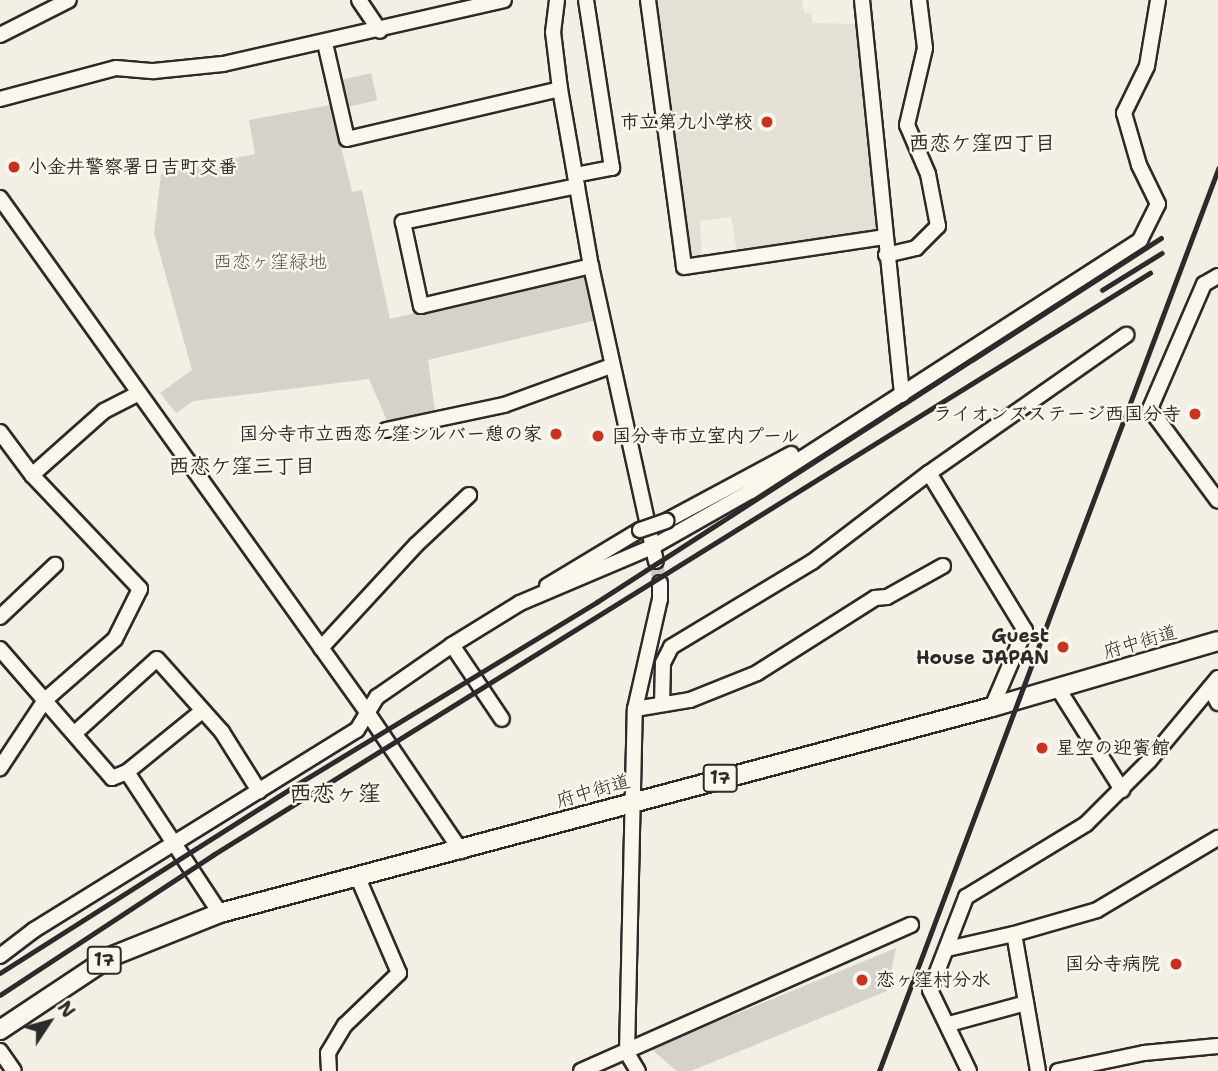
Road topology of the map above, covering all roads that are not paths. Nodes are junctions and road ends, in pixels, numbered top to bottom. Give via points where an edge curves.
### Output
1 (69, 0) edge
2 (359, 0) edge
3 (504, 0) edge
4 (557, 0) edge
5 (586, 0) edge
6 (648, 0) edge
7 (862, 0) edge
8 (919, 0) edge
9 (1158, 0) edge
10 (380, 31) junction
11 (0, 35) edge
12 (325, 43) junction
13 (560, 89) junction
14 (0, 99) edge
15 (576, 181) junction
16 (0, 198) edge
17 (884, 237) junction
18 (886, 255) junction
19 (591, 266) junction
20 (1218, 276) edge
21 (1126, 335) dead end
22 (611, 366) junction
23 (139, 393) junction
24 (902, 395) junction
25 (386, 430) dead end
26 (2, 440) edge
27 (810, 453) junction
28 (929, 473) junction
29 (32, 475) junction
30 (469, 495) dead end
31 (1218, 501) edge
32 (655, 554) junction
33 (55, 565) dead end
34 (943, 566) dead end
35 (660, 583) tunnel mouth
36 (526, 601) junction
37 (0, 617) edge
38 (1218, 641) edge
39 (453, 645) junction
40 (321, 648) junction
41 (0, 650) edge
42 (1214, 683) edge
43 (1057, 687) junction
44 (45, 701) junction
45 (1218, 703) edge
46 (662, 704) junction
47 (992, 707) junction
48 (635, 709) junction
49 (202, 711) junction
50 (367, 712) junction
51 (502, 719) dead end
52 (75, 733) junction
53 (0, 768) edge
54 (127, 772) junction
55 (1122, 790) junction
56 (260, 791) junction
57 (629, 803) junction
58 (1218, 838) edge
59 (175, 843) junction
60 (461, 851) junction
61 (358, 878) junction
62 (220, 913) junction
63 (911, 925) dead end
64 (1014, 934) junction
65 (947, 949) junction
66 (0, 956) edge
67 (1026, 1003) junction
68 (949, 1024) junction
69 (0, 1030) edge
70 (1218, 1046) edge
71 (0, 1051) edge
72 (627, 1052) junction
73 (14, 1071) edge
74 (330, 1071) edge
75 (581, 1071) edge
76 (638, 1071) edge
77 (969, 1071) edge
78 (1038, 1071) edge
79 (1058, 1071) edge

1 - 11 street
2 - 10 street
3 - 10 street
4 - 13 street via 553,32
5 - 15 street via 612,168
6 - 17 street via 684,267
7 - 17 street
8 - 18 street via 925,48 907,125 928,174 938,226 916,248
9 - 24 street via 1147,66 1124,113 1139,165 1158,204 1140,240
10 - 12 street
12 - 13 street via 346,139
12 - 14 street via 223,64 154,71 116,68
13 - 15 street
15 - 19 street
15 - 19 street via 403,222 421,306
16 - 23 street
17 - 18 street
18 - 24 street
19 - 22 street
20 - 31 street via 1204,284 1150,409
21 - 28 street
22 - 25 street via 503,405
22 - 32 street
23 - 29 street via 104,411
23 - 40 street
24 - 27 street
26 - 29 street
27 - 32 street
27 - 36 street, bridge via 797,451 666,521 640,530 571,568
28 - 46 street via 812,562 671,647 663,663
28 - 47 street via 1024,630
29 - 44 street via 140,589 115,639
30 - 40 street
32 - 36 street
33 - 37 street
34 - 46 street via 875,598 757,673 690,700
35 - 48 street
36 - 39 street
38 - 43 main road, 府中街道 / 17
39 - 50 street via 377,697
39 - 51 street
40 - 50 street
41 - 44 street
42 - 45 street
42 - 55 street
43 - 47 main road, 府中街道 / 17
43 - 55 street
44 - 52 street
44 - 53 street
46 - 48 street
47 - 57 main road, 府中街道 / 17
48 - 57 street
49 - 52 street via 157,659
49 - 54 street
49 - 56 street via 222,732
50 - 56 street via 357,730
50 - 60 street
52 - 54 street via 112,778
54 - 59 street
55 - 65 street via 1065,839 966,897
56 - 59 street
57 - 60 main road, 府中街道 / 17
57 - 72 street
58 - 64 street via 1097,910
59 - 62 street
59 - 66 street
60 - 61 main road, 府中街道 / 17
61 - 62 main road, 府中街道 / 17
61 - 74 street via 399,973 345,1025 328,1053
62 - 69 main road, 府中街道 / 17 via 110,957
63 - 72 street
64 - 65 street
64 - 67 street
65 - 68 street via 930,990
67 - 68 street
67 - 78 street
68 - 77 street
70 - 79 street via 1144,1053
71 - 73 street
72 - 75 street
72 - 76 street

